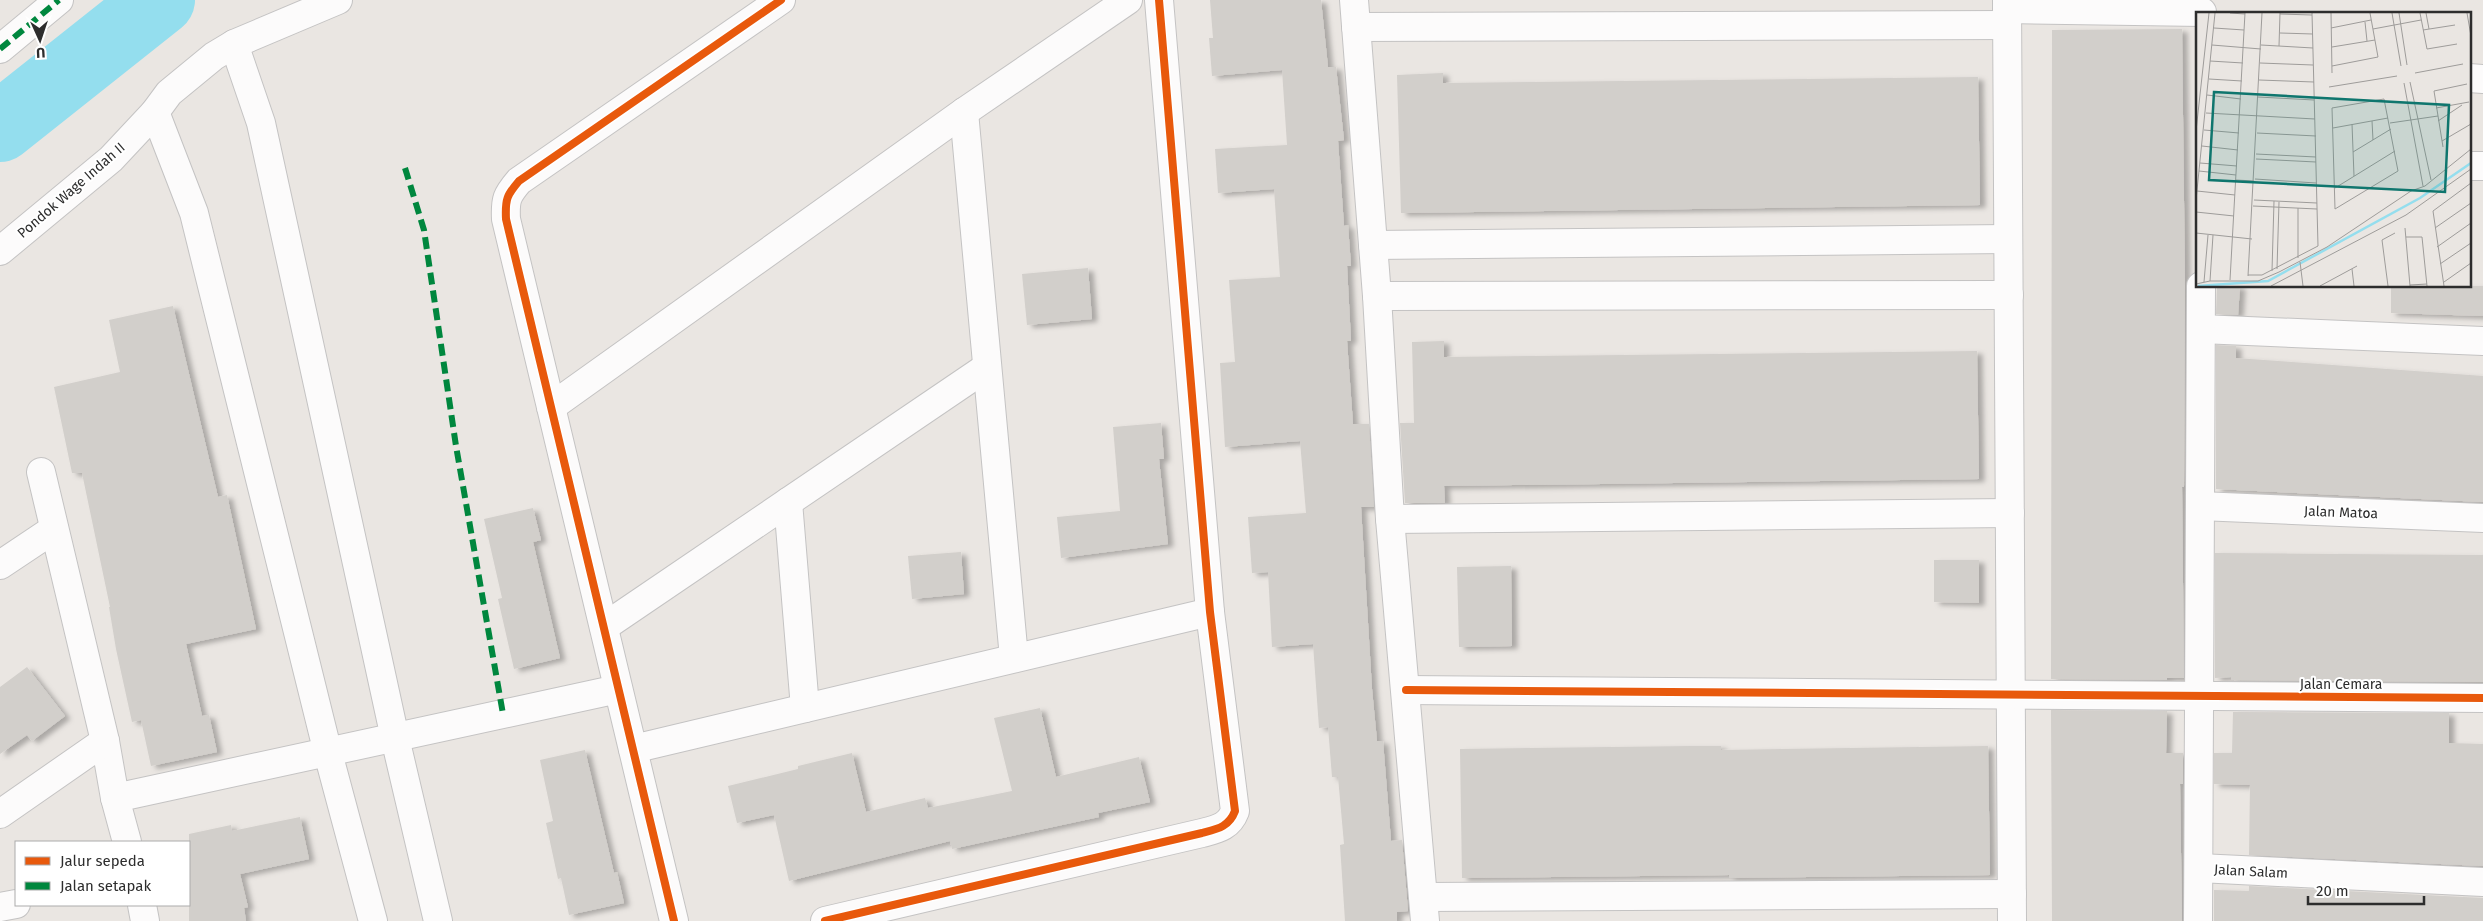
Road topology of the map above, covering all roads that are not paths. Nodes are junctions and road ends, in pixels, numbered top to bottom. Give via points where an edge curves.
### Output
1 (59, 0) edge
2 (338, 0) edge
3 (781, 0) edge
4 (1128, 0) edge
5 (1159, 0) edge
6 (1354, 0) edge
7 (2202, 9) edge
8 (2007, 11) edge
9 (1356, 27) junction
10 (234, 44) junction
11 (0, 49) edge
12 (2470, 78) edge
13 (2483, 79) edge
14 (155, 112) junction
15 (964, 112) junction
16 (2470, 166) edge
17 (2483, 166) edge
18 (2008, 239) junction
19 (1373, 245) junction
20 (0, 251) edge
21 (2201, 288) edge
22 (2009, 295) junction
23 (1377, 296) junction
24 (2201, 329) junction
25 (2483, 341) edge
26 (987, 367) junction
27 (552, 407) junction
28 (41, 472) dead end
29 (788, 502) junction
30 (2200, 506) junction
31 (2010, 513) junction
32 (2483, 518) edge
33 (1390, 519) junction
34 (54, 529) junction
35 (0, 565) edge
36 (1210, 612) junction
37 (604, 627) junction
38 (1014, 658) junction
39 (618, 689) junction
40 (1406, 690) junction
41 (2011, 695) junction
42 (2199, 696) junction
43 (2483, 698) edge
44 (805, 708) junction
45 (395, 738) junction
46 (105, 741) junction
47 (633, 749) junction
48 (328, 753) junction
49 (115, 798) junction
50 (0, 814) edge
51 (127, 841) edge
52 (2199, 868) junction
53 (2483, 882) edge
54 (2012, 894) junction
55 (15, 904) edge
56 (142, 906) edge
57 (0, 907) edge
58 (1424, 909) edge
59 (145, 921) edge
60 (373, 921) edge
61 (438, 921) edge
62 (674, 921) edge
63 (825, 921) edge
64 (2012, 921) edge
65 (2198, 921) edge

1 - 11 street
2 - 10 street, Pondok Wage Indah II
3 - 27 street via 519,181 508,194 506,219
4 - 15 street
5 - 36 street
6 - 9 street
7 - 8 street
8 - 9 street
8 - 18 street
9 - 19 street
10 - 14 street, Pondok Wage Indah II via 169,93
10 - 45 street via 261,122
12 - 13 street
14 - 20 street, Pondok Wage Indah II via 111,159
14 - 48 street via 194,213
15 - 26 street
15 - 27 street
16 - 17 street
18 - 19 street
18 - 22 street
19 - 23 street
21 - 24 street
22 - 23 street
22 - 31 street
23 - 33 street
24 - 25 street
24 - 30 street
26 - 29 street
26 - 38 street
27 - 37 street
28 - 34 street
29 - 37 street
29 - 44 street
30 - 32 street, Jalan Matoa
30 - 42 street
31 - 33 street
31 - 41 street
33 - 40 street
34 - 35 street
34 - 46 street
36 - 38 street
36 - 63 street via 1235,811 1231,821 1202,833
37 - 39 street
38 - 44 street
39 - 45 street
39 - 47 street
40 - 41 street, Jalan Cemara
40 - 58 street
41 - 42 street, Jalan Cemara
41 - 54 street
42 - 43 street, Jalan Cemara
42 - 52 street
44 - 47 street
45 - 48 street
45 - 61 street
46 - 49 street
46 - 50 street
47 - 62 street
48 - 49 street
48 - 60 street
49 - 51 street
52 - 53 street, Jalan Salam
52 - 65 street
54 - 58 street
54 - 64 street
55 - 57 street
56 - 59 street

